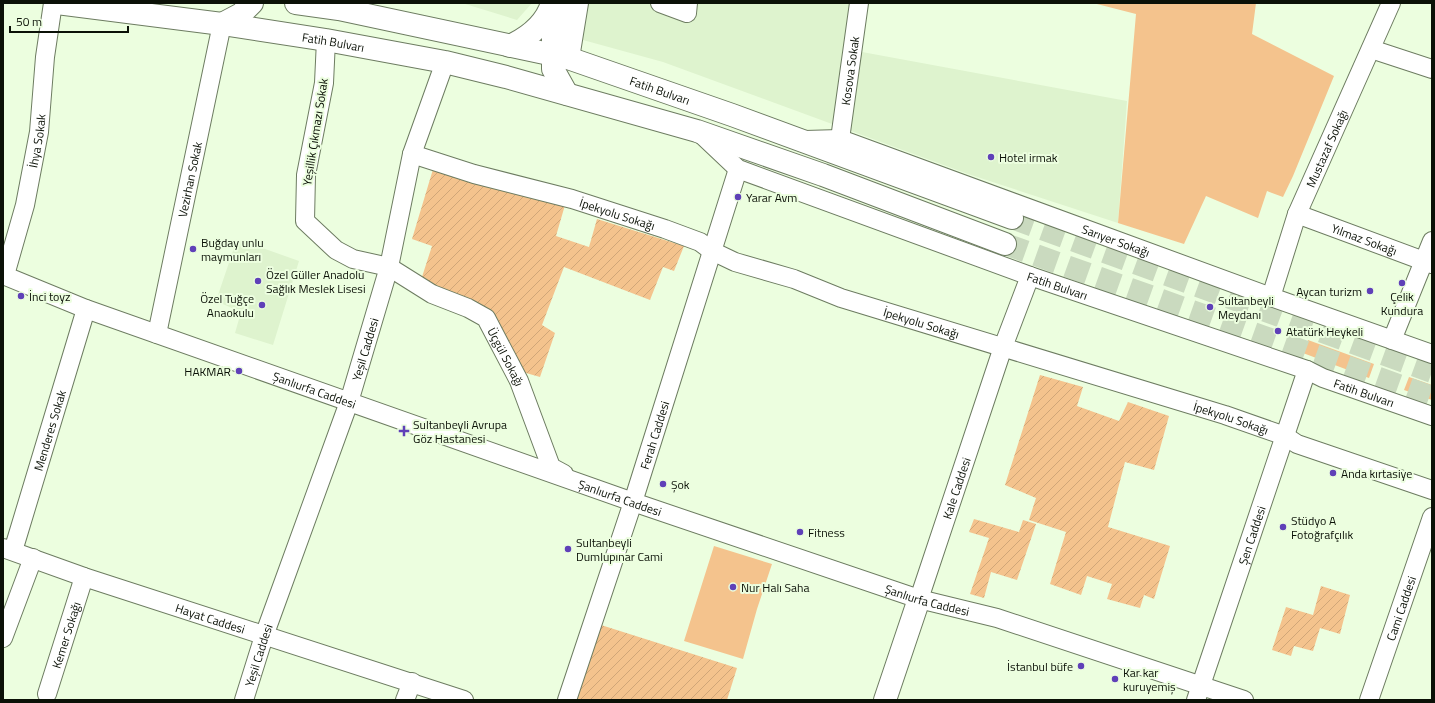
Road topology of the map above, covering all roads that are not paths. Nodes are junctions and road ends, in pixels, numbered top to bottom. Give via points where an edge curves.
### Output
1 (53, 3) edge
2 (57, 3) edge
3 (252, 3) edge
4 (296, 3) edge
5 (552, 3) edge
6 (558, 3) edge
7 (577, 3) edge
8 (660, 3) edge
9 (859, 3) edge
10 (1391, 3) edge
11 (688, 8) edge
12 (222, 24) junction
13 (326, 40) junction
14 (510, 46) junction
15 (1371, 49) junction
16 (557, 61) junction
17 (445, 62) junction
18 (1432, 69) edge
19 (506, 77) junction
20 (567, 94) junction
21 (697, 131) junction
22 (840, 139) junction
23 (798, 140) junction
24 (412, 154) junction
25 (738, 169) junction
26 (1297, 214) junction
27 (1012, 218) tunnel mouth
28 (1432, 241) edge
29 (1005, 244) tunnel mouth
30 (712, 251) junction
31 (1428, 262) edge
32 (390, 267) junction
33 (4, 275) edge
34 (1030, 276) junction
35 (1271, 297) junction
36 (86, 309) junction
37 (157, 334) junction
38 (1392, 340) junction
39 (1003, 348) junction
40 (1432, 354) edge
41 (1307, 370) junction
42 (349, 402) junction
43 (1432, 416) edge
44 (1285, 436) junction
45 (581, 484) junction
46 (1432, 490) edge
47 (634, 502) junction
48 (1432, 517) edge
49 (8, 550) edge
50 (33, 558) junction
51 (84, 577) junction
52 (919, 599) junction
53 (264, 636) junction
54 (3, 638) edge
55 (412, 682) junction
56 (1198, 693) edge
57 (46, 694) dead end
58 (244, 700) edge
59 (405, 700) edge
60 (464, 700) edge
61 (567, 700) edge
62 (885, 700) edge
63 (1244, 700) edge
64 (1369, 700) edge

1 - 33 street, İhya Sokak via 45,57 39,132 25,205
2 - 12 main road, Fatih Bulvarı
3 - 12 main road via 241,14
4 - 14 main road, Fatih Bulvarı via 339,9
5 - 14 main road via 537,29
6 - 16 main road
7 - 16 main road
8 - 11 street
9 - 22 street, Kosova Sokak
10 - 15 street, Mustazaf Sokağı
12 - 13 main road, Fatih Bulvarı
12 - 37 street, Vezirhan Sokak
13 - 17 main road, Fatih Bulvarı
13 - 32 street, Yeşillik Çıkmazı Sokak via 324,83 306,175 305,221 336,250 353,259
14 - 16 main road, Fatih Bulvarı
15 - 18 street
15 - 26 street, Mustazaf Sokağı
16 - 19 main road
16 - 20 main road
16 - 23 main road, Fatih Bulvarı via 732,115
17 - 19 main road, Fatih Bulvarı
17 - 24 street, Yeşil Caddesi
19 - 20 main road, Fatih Bulvarı
20 - 21 main road, Fatih Bulvarı
21 - 25 street, Fatih Bulvarı
21 - 29 main road, Fatih Bulvarı via 824,175
22 - 23 street, Sarıyer Sokağı
22 - 35 street, Sarıyer Sokağı
23 - 27 main road, Fatih Bulvarı
24 - 30 street, İpekyolu Sokağı via 474,174 572,199 665,229 700,242
24 - 32 street, Yeşil Caddesi
25 - 30 street, Ferah Caddesi
25 - 34 street, Fatih Bulvarı
26 - 31 street, Yılmaz Sokağı
26 - 35 street, Mustazaf Sokağı
28 - 31 street
30 - 39 street, İpekyolu Sokağı via 735,262 794,279 841,298
30 - 47 street, Ferah Caddesi
31 - 38 street
32 - 42 street, Yeşil Caddesi
32 - 45 street, Üçgül Sokağı via 432,294 486,318 518,381 551,467
33 - 36 street, Şanlıurfa Caddesi
34 - 39 street, Kale Caddesi
34 - 41 street, Fatih Bulvarı
35 - 38 street, Sarıyer Sokağı
36 - 37 street, Şanlıurfa Caddesi
36 - 49 street, Menderes Sokak
37 - 42 street, Şanlıurfa Caddesi
38 - 40 street, Sarıyer Sokağı
39 - 44 street, İpekyolu Sokağı via 1225,415
39 - 52 street, Kale Caddesi
41 - 43 street, Fatih Bulvarı
41 - 44 street, Şen Caddesi
42 - 45 street, Şanlıurfa Caddesi
42 - 53 street, Yeşil Caddesi
44 - 46 street, İpekyolu Sokağı via 1297,444
44 - 56 street, Şen Caddesi
45 - 47 street, Şanlıurfa Caddesi
47 - 52 street, Şanlıurfa Caddesi
47 - 61 street, Ferah Caddesi
48 - 64 street, Cami Caddesi
49 - 50 street, Hayat Caddesi
50 - 51 street, Hayat Caddesi
50 - 54 street
51 - 53 street, Hayat Caddesi
51 - 57 street, Kemer Sokağı
52 - 56 street, Şanlıurfa Caddesi via 997,618
52 - 62 main road, Kale Caddesi
53 - 55 street, Hayat Caddesi
53 - 58 street, Yeşil Caddesi
55 - 59 street
55 - 60 street, Hayat Caddesi
56 - 63 street, Şanlıurfa Caddesi

